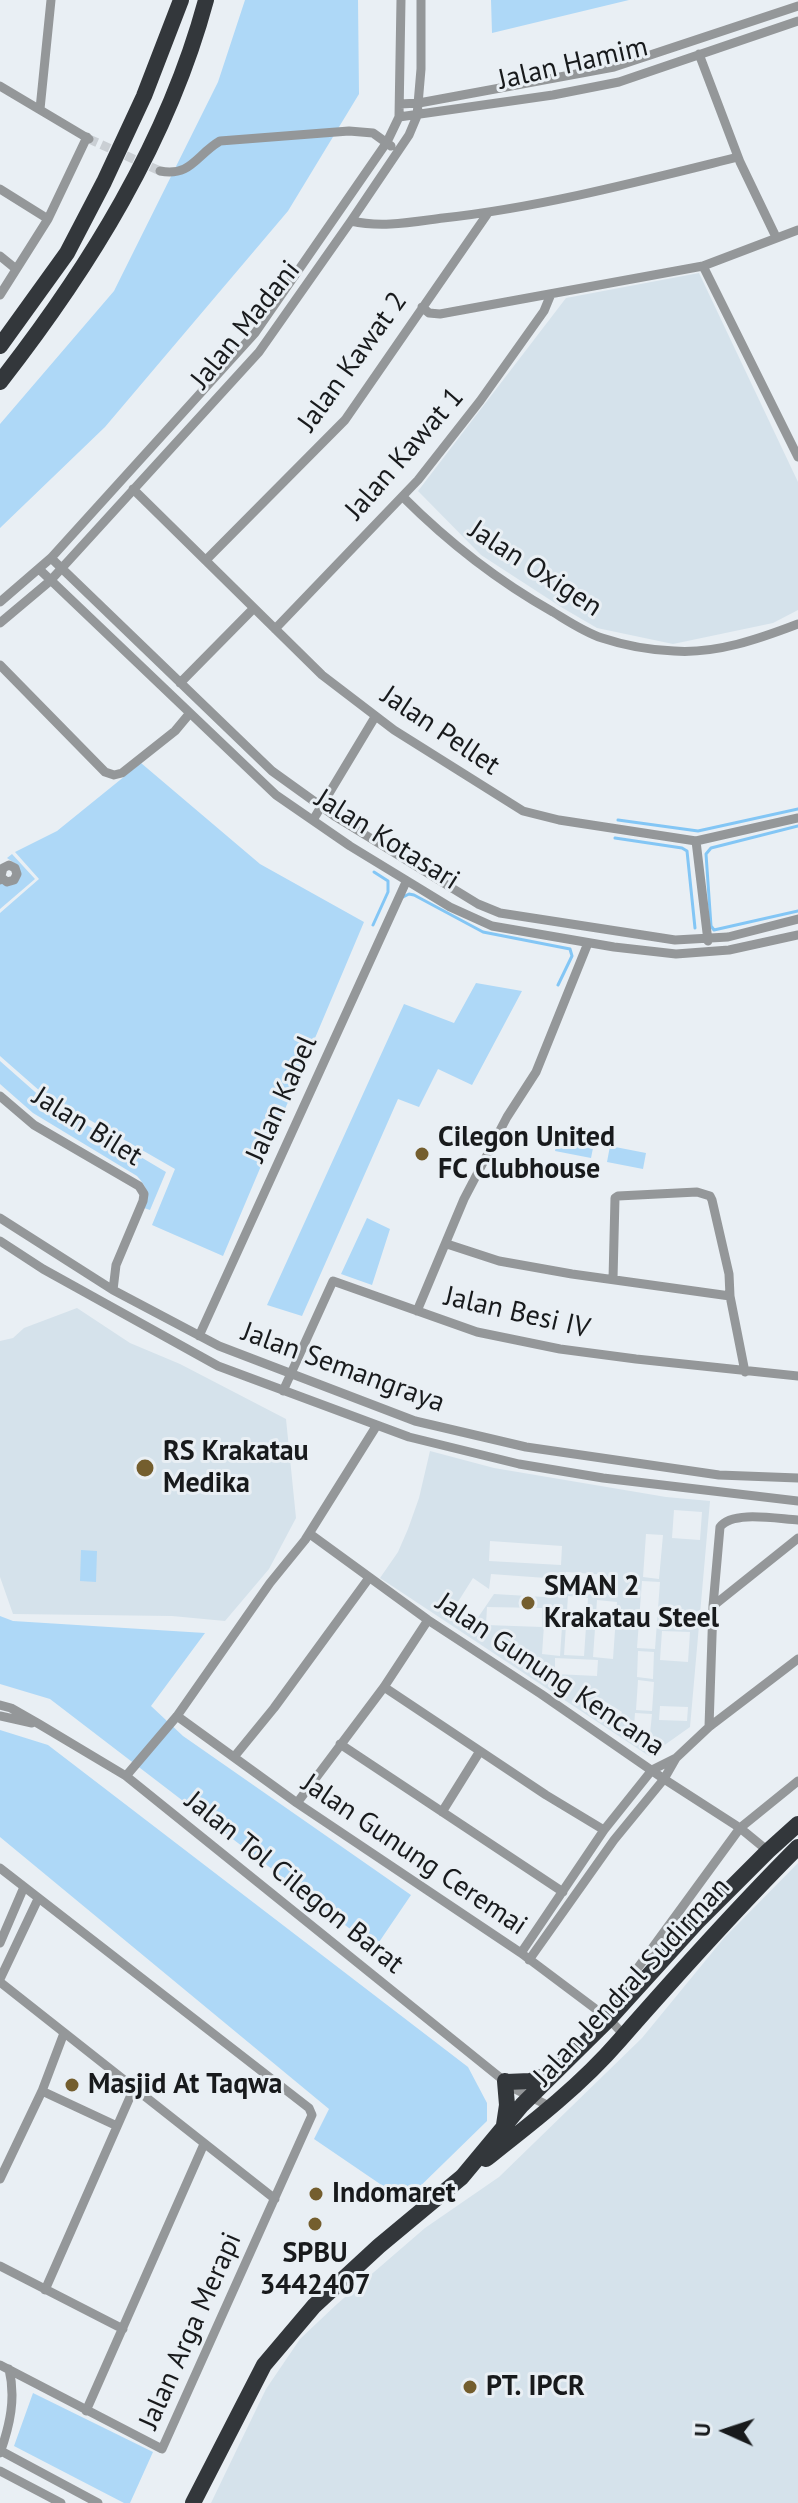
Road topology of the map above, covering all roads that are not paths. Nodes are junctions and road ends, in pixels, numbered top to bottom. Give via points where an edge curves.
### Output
1 (51, 0) edge
2 (181, 0) edge
3 (206, 0) edge
4 (401, 0) edge
5 (421, 0) edge
6 (798, 6) edge
7 (798, 21) edge
8 (699, 54) junction
9 (0, 86) edge
10 (419, 103) junction
11 (400, 104) junction
12 (40, 109) junction
13 (417, 116) junction
14 (399, 117) junction
15 (387, 142) junction
16 (396, 151) junction
17 (738, 157) junction
18 (160, 171) tunnel mouth
19 (0, 189) edge
20 (488, 213) junction
21 (48, 219) junction
22 (351, 221) junction
23 (798, 230) edge
24 (776, 237) junction
25 (0, 256) edge
26 (703, 266) junction
27 (16, 269) junction
28 (551, 294) junction
29 (0, 295) edge
30 (422, 307) junction
31 (0, 346) edge
32 (0, 382) edge
33 (798, 457) edge
34 (133, 489) junction
35 (403, 497) junction
36 (51, 558) junction
37 (206, 560) junction
38 (61, 567) junction
39 (39, 569) junction
40 (50, 581) junction
41 (0, 602) edge
42 (254, 608) junction
43 (0, 623) edge
44 (798, 624) edge
45 (275, 629) junction
46 (0, 665) edge
47 (180, 683) junction
48 (190, 713) junction
49 (375, 717) junction
50 (321, 807) junction
51 (798, 818) edge
52 (313, 820) junction
53 (696, 841) junction
54 (404, 885) junction
55 (798, 919) edge
56 (798, 935) edge
57 (707, 939) junction
58 (588, 943) junction
59 (709, 953) junction
60 (0, 1096) edge
61 (0, 1218) edge
62 (0, 1241) edge
63 (447, 1244) junction
64 (116, 1265) junction
65 (613, 1279) junction
66 (98, 1281) junction
67 (113, 1290) junction
68 (730, 1296) junction
69 (417, 1311) junction
70 (199, 1336) junction
71 (745, 1372) junction
72 (290, 1373) junction
73 (798, 1376) edge
74 (283, 1391) junction
75 (377, 1425) junction
76 (798, 1478) edge
77 (798, 1501) edge
78 (798, 1520) edge
79 (310, 1534) junction
80 (798, 1538) edge
81 (369, 1578) junction
82 (713, 1606) junction
83 (428, 1620) junction
84 (798, 1659) edge
85 (384, 1687) junction
86 (0, 1705) edge
87 (0, 1716) edge
88 (177, 1716) junction
89 (39, 1724) junction
90 (709, 1727) junction
91 (340, 1744) junction
92 (480, 1751) junction
93 (234, 1757) junction
94 (676, 1758) junction
95 (652, 1770) junction
96 (126, 1776) junction
97 (664, 1779) junction
98 (798, 1781) edge
99 (297, 1803) junction
100 (442, 1812) junction
101 (798, 1824) edge
102 (740, 1828) junction
103 (604, 1830) junction
104 (798, 1847) edge
105 (768, 1851) junction
106 (0, 1868) edge
107 (24, 1887) junction
108 (563, 1892) junction
109 (38, 1899) junction
110 (0, 1943) edge
111 (525, 1957) junction
112 (0, 1980) edge
113 (626, 2000) junction
114 (609, 2019) junction
115 (64, 2033) junction
116 (624, 2035) junction
117 (555, 2072) junction
118 (508, 2084) junction
119 (134, 2088) junction
120 (42, 2091) junction
121 (526, 2100) junction
122 (551, 2107) junction
123 (537, 2118) junction
124 (117, 2126) junction
125 (503, 2127) junction
126 (204, 2144) junction
127 (462, 2177) junction
128 (0, 2179) edge
129 (275, 2199) junction
130 (0, 2266) edge
131 (45, 2290) junction
132 (123, 2329) junction
133 (4, 2367) edge
134 (86, 2411) junction
135 (0, 2452) edge
136 (0, 2471) edge
137 (61, 2503) edge
138 (98, 2503) edge
139 (193, 2503) edge

1 - 12 street
2 - 31 highway via 144,96 67,253
3 - 32 highway via 167,111 126,196
4 - 11 street, Jalan Madani
5 - 10 street, Jalan Madani
6 - 10 street, Jalan Hamim via 614,67
7 - 8 street, Jalan Hamim
8 - 13 street, Jalan Hamim via 619,82
8 - 17 street
9 - 12 street
10 - 11 street, Jalan Hamim
10 - 13 street, Jalan Madani
11 - 14 street, Jalan Madani
12 - 21 street via 88,138
13 - 14 street, Jalan Hamim
13 - 16 street, Jalan Madani
14 - 15 street, Jalan Madani
15 - 16 street
15 - 18 street via 373,133 349,131 220,141 181,172
15 - 36 street, Jalan Madani via 255,333
16 - 22 street, Jalan Madani
17 - 20 street
17 - 24 street
19 - 21 street
20 - 22 street via 378,226
20 - 30 street, Jalan Kawat 2
21 - 27 street
22 - 34 street, Jalan Madani via 269,340
23 - 24 street
24 - 26 street
25 - 27 street
26 - 28 street
26 - 33 street
27 - 29 street
28 - 30 street via 440,314
28 - 35 street, Jalan Kawat 1 via 480,401
30 - 37 street, Jalan Kawat 2 via 338,428
34 - 37 street, Jalan Pellet
34 - 38 street, Jalan Madani
35 - 44 street, Jalan Oxigen via 439,533 506,583 601,637 673,651 709,650
35 - 45 street, Jalan Kawat 1
36 - 38 street, Jalan Kotasari
36 - 39 street, Jalan Madani
37 - 42 street, Jalan Pellet
38 - 40 street, Jalan Madani
38 - 47 street, Jalan Kotasari
39 - 40 street, Jalan Kotasari
39 - 41 street, Jalan Madani
40 - 43 street, Jalan Madani
40 - 48 street, Jalan Kotasari
42 - 45 street, Jalan Pellet
42 - 47 street
45 - 49 street, Jalan Pellet
46 - 48 street via 105,772 114,775 175,731
47 - 50 street, Jalan Kotasari via 272,771
48 - 52 street, Jalan Kotasari via 276,795
49 - 50 street
49 - 53 street, Jalan Pellet via 523,811
50 - 52 street
50 - 57 street, Jalan Kotasari via 493,910 675,940
51 - 53 street, Jalan Pellet
52 - 54 street, Jalan Kotasari
53 - 57 street
54 - 58 street, Jalan Kotasari via 487,925
54 - 70 street, Jalan Kabel
55 - 57 street, Jalan Kotasari
56 - 59 street, Jalan Kotasari
57 - 59 street
58 - 59 street, Jalan Kotasari
58 - 63 street via 536,1072 464,1199
60 - 64 street, Jalan Bilet via 34,1125 139,1186 143,1201
61 - 66 street, Jalan Semangraya
62 - 74 street, Jalan Semangraya via 218,1366
63 - 65 street via 499,1261
63 - 69 street
64 - 66 street
64 - 67 street, Jalan Bilet
65 - 68 street
65 - 68 street via 615,1198 697,1192 712,1200
66 - 67 street, Jalan Semangraya
67 - 70 street, Jalan Semangraya
68 - 71 street
69 - 71 street, Jalan Besi IV via 477,1332 560,1349
69 - 72 street, Jalan Besi IV via 333,1281
70 - 72 street, Jalan Semangraya
71 - 73 street, Jalan Besi IV
72 - 74 street
72 - 76 street, Jalan Semangraya via 415,1421 526,1447 719,1475
74 - 75 street, Jalan Semangraya
75 - 77 street, Jalan Semangraya via 519,1464
75 - 79 street
78 - 82 street via 735,1517 723,1523
79 - 81 street, Jalan Gunung Kencana
79 - 88 street
80 - 82 street
81 - 83 street, Jalan Gunung Kencana
81 - 93 street
82 - 90 street
83 - 85 street
83 - 95 street, Jalan Gunung Kencana
84 - 90 street
85 - 91 street
85 - 92 street
86 - 89 street, Jalan Tol Cilegon Barat
87 - 89 street
88 - 93 street, Jalan Gunung Ceremai
88 - 96 street
89 - 96 street, Jalan Tol Cilegon Barat
90 - 94 street
91 - 99 street
91 - 100 street
92 - 100 street
92 - 103 street
93 - 99 street, Jalan Gunung Ceremai
94 - 95 street
94 - 97 street
95 - 97 street, Jalan Gunung Kencana
95 - 103 street
96 - 118 street, Jalan Tol Cilegon Barat
97 - 102 street, Jalan Gunung Kencana
97 - 111 street
98 - 102 street
99 - 111 street, Jalan Gunung Ceremai
100 - 108 street
101 - 105 highway
102 - 105 street, Jalan Gunung Kencana
102 - 113 street via 637,1969
103 - 108 street
104 - 116 highway, Jalan Jendral Sudirman
105 - 113 highway
106 - 107 street
107 - 109 street
107 - 110 street
108 - 111 street
109 - 112 street
109 - 129 street, Jalan Arga Merapi via 309,2108 312,2115
111 - 114 street, Jalan Gunung Ceremai
112 - 115 street
113 - 114 highway
114 - 116 street, Jalan Gunung Ceremai
114 - 117 highway
115 - 119 street
115 - 120 street
116 - 122 highway, Jalan Jendral Sudirman
117 - 118 highway
117 - 121 highway
118 - 121 street
118 - 125 highway
119 - 124 street
119 - 126 street
120 - 124 street
120 - 128 street
121 - 122 street
121 - 123 street
121 - 125 highway
122 - 123 highway, Jalan Jendral Sudirman
123 - 127 highway, Jalan Jendral Sudirman
124 - 131 street
125 - 127 highway
126 - 129 street
126 - 132 street
127 - 139 highway via 379,2246 278,2346
129 - 134 street, Jalan Arga Merapi via 162,2449
130 - 131 street
131 - 132 street
132 - 134 street
133 - 134 street, Jalan Arga Merapi
133 - 135 street via 13,2384
135 - 138 street
136 - 137 street

